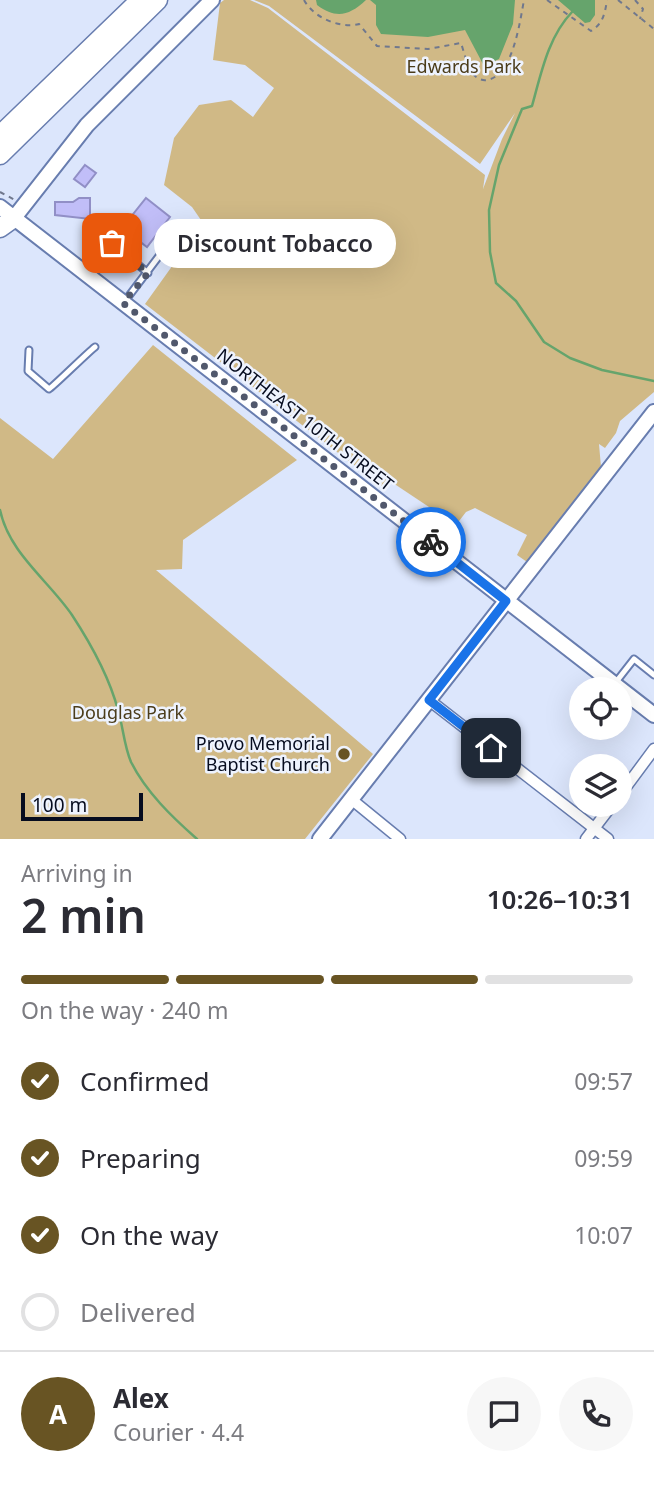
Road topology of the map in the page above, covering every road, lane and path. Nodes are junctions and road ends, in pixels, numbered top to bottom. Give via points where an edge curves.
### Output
1 (140, 0) edge
2 (158, 0) edge
3 (212, 0) edge
4 (304, 0) edge
5 (524, 0) edge
6 (547, 0) edge
7 (607, 0) edge
8 (618, 0) edge
9 (635, 0) edge
10 (640, 19) junction
11 (654, 29) edge
12 (0, 135) edge
13 (0, 155) edge
14 (0, 192) edge
15 (8, 213) edge
16 (178, 231) dead end
17 (112, 243) dead end
18 (148, 273) junction
19 (123, 303) junction
20 (95, 347) dead end
21 (29, 350) dead end
22 (654, 412) edge
23 (506, 601) junction
24 (654, 675) edge
25 (605, 677) edge
26 (620, 677) edge
27 (632, 698) edge
28 (429, 700) junction
29 (654, 715) edge
30 (654, 749) edge
31 (632, 779) edge
32 (351, 799) junction
33 (603, 817) edge
34 (594, 828) junction
35 (320, 839) edge
36 (400, 839) edge
37 (586, 839) edge
38 (608, 839) edge

1 - 12 highway
2 - 13 highway
3 - 15 main road via 87,125
4 - 5 path via 310,11 344,26 359,24 377,46 428,49 461,43 473,74 489,80 502,71 513,52
6 - 7 path via 591,31 604,17
8 - 10 path
9 - 10 path via 643,9
10 - 11 path
14 - 15 path
15 - 19 main road, NORTHEAST 10TH STREET
16 - 18 lane
17 - 18 lane
18 - 19 lane
19 - 23 main road, NORTHEAST 10TH STREET
20 - 21 lane via 49,388 28,371
22 - 23 main road
23 - 25 main road, NORTHEAST 10TH STREET
23 - 28 main road
24 - 26 lane via 634,659
27 - 29 main road, NORTHEAST 10TH STREET
28 - 32 main road
28 - 34 street
30 - 31 street
32 - 35 main road
32 - 36 street
33 - 34 street
34 - 37 street
34 - 38 street

